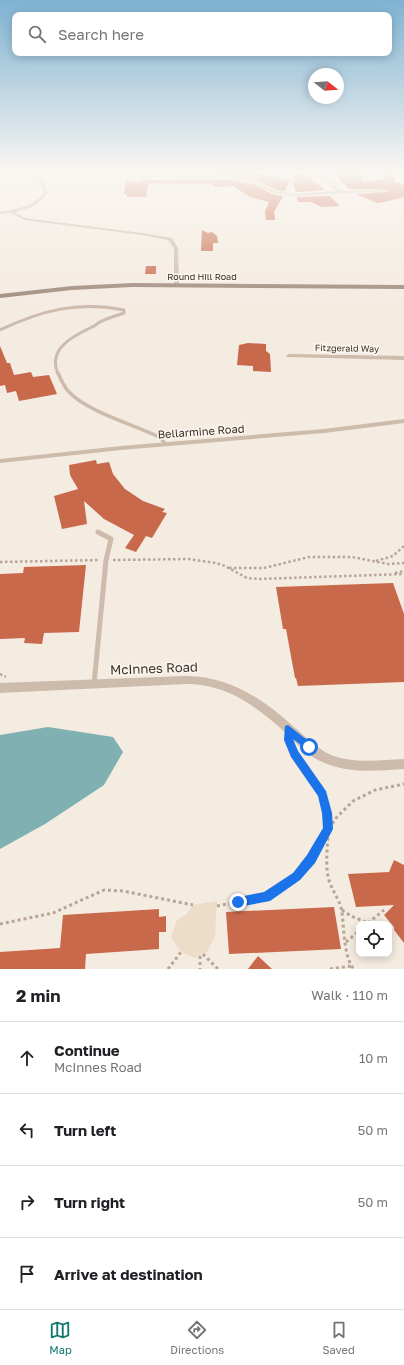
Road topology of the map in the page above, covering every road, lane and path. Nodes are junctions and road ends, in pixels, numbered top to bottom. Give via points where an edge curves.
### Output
1 (21, 217) edge
2 (177, 285) junction
3 (404, 287) edge
4 (0, 296) edge
5 (0, 330) edge
6 (289, 356) dead end
7 (404, 358) edge
8 (404, 421) edge
9 (165, 444) junction
10 (0, 461) edge
11 (98, 532) dead end
12 (404, 546) edge
13 (106, 560) junction
14 (374, 561) junction
15 (0, 562) edge
16 (404, 563) edge
17 (228, 568) junction
18 (404, 571) edge
19 (394, 574) junction
20 (404, 574) edge
21 (0, 679) edge
22 (9, 679) dead end
23 (94, 684) junction
24 (0, 688) edge
25 (288, 729) junction
26 (404, 764) edge
27 (404, 784) edge
28 (328, 829) junction
29 (193, 905) dead end
30 (217, 906) dead end
31 (342, 910) junction
32 (384, 910) dead end
33 (362, 921) edge
34 (371, 921) edge
35 (0, 924) edge
36 (356, 934) edge
37 (346, 942) junction
38 (181, 952) dead end
39 (353, 968) edge
40 (168, 969) edge
41 (200, 969) edge
42 (218, 969) edge
43 (330, 969) edge

1 - 2 street via 170,240 176,248
2 - 3 main road, Round Hill Road
2 - 4 main road, Round Hill Road via 72,288
5 - 9 lane via 23,318 67,306 96,305 124,310 124,313 99,322 67,340 55,357 56,367 71,393 157,436
6 - 7 street, Fitzgerald Way
8 - 9 street, Bellarmine Road via 324,431
9 - 10 street, Bellarmine Road
11 - 13 lane via 112,539
12 - 14 path via 393,556
13 - 15 path
13 - 17 path via 189,559 216,563
13 - 23 lane
14 - 16 path via 388,564
14 - 17 path via 352,557 309,557 264,568
17 - 19 path via 247,578 259,579
18 - 19 path
19 - 20 path
21 - 22 path
23 - 24 street, McInnes Road
23 - 25 street, McInnes Road via 186,680 210,682 237,691
25 - 26 street, McInnes Road via 326,758 364,765
25 - 28 path via 288,740 295,754 323,794
27 - 28 path via 374,788 358,796 342,810
28 - 30 path via 311,859 297,876 278,890 266,897 226,902
28 - 31 path via 328,878
29 - 35 path via 122,891 104,890 53,913
31 - 33 path
31 - 37 path
32 - 34 path
36 - 37 path
37 - 39 path via 347,954
38 - 40 path
39 - 43 path
41 - 42 path via 201,955

